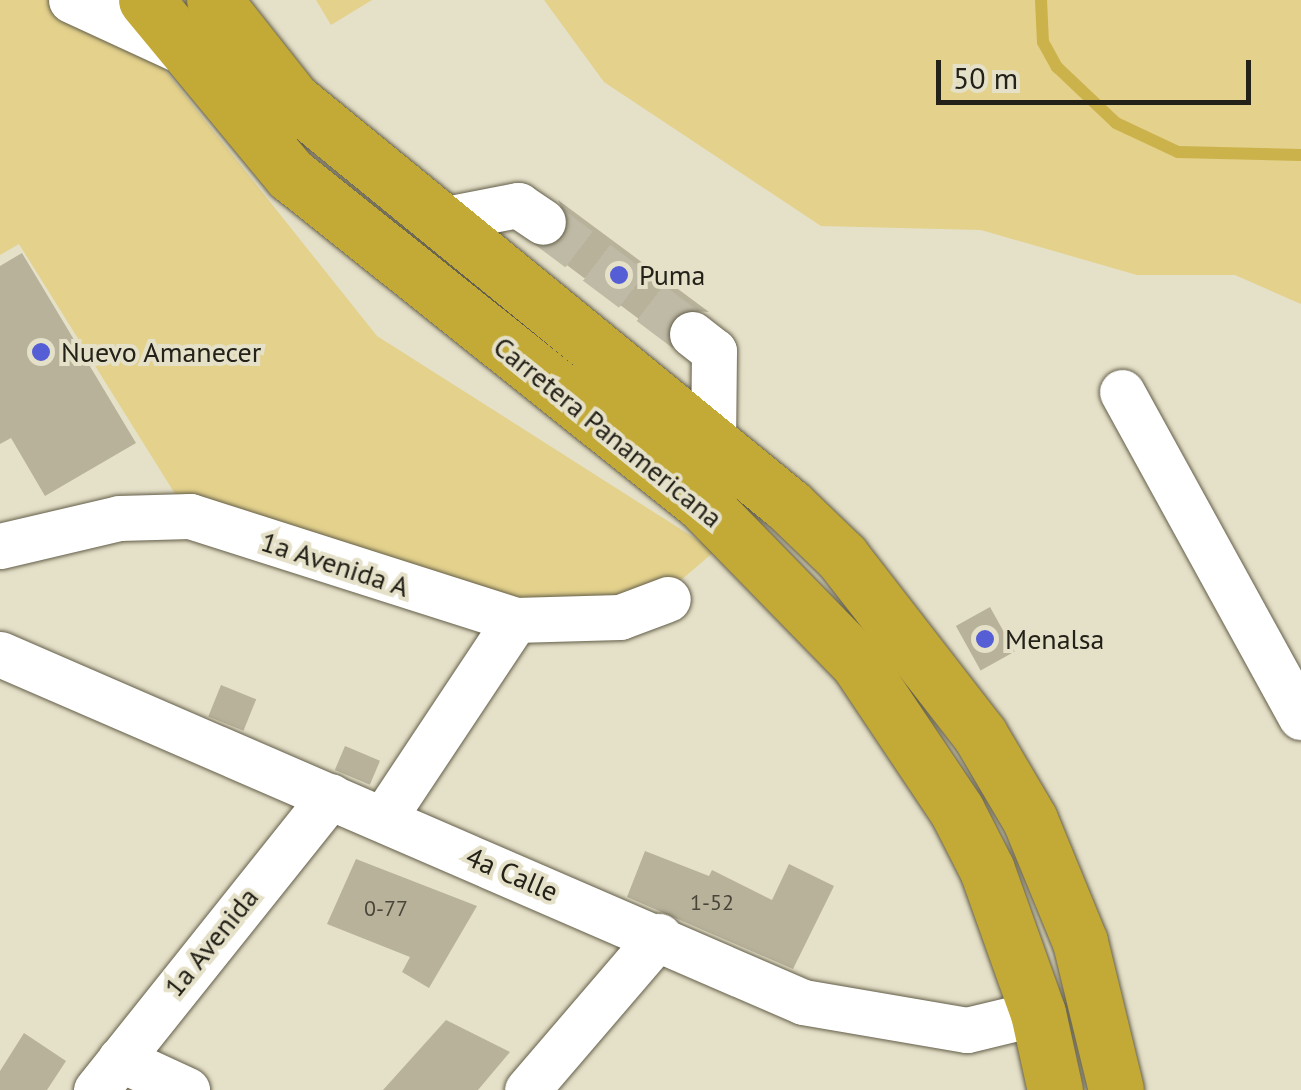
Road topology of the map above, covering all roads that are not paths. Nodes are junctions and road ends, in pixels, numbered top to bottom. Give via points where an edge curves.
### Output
1 (71, 0) edge
2 (146, 0) edge
3 (214, 0) edge
4 (188, 54) junction
5 (435, 220) junction
6 (542, 222) tunnel mouth
7 (692, 334) tunnel mouth
8 (1122, 392) dead end
9 (713, 444) junction
10 (0, 546) edge
11 (668, 599) dead end
12 (515, 620) junction
13 (0, 654) edge
14 (1301, 716) edge
15 (331, 796) junction
16 (384, 820) junction
17 (659, 936) junction
18 (1038, 1014) junction
19 (108, 1074) edge
20 (187, 1090) edge
21 (527, 1090) edge
22 (1055, 1090) edge
23 (1116, 1090) edge

1 - 4 street
2 - 4 highway, Carretera Panamericana
3 - 5 highway, Carretera Panamericana via 293,100
4 - 18 highway, Carretera Panamericana via 291,175 702,503 858,663 958,811 987,870
5 - 6 street via 518,205
5 - 9 highway, Carretera Panamericana
7 - 9 street via 714,351
8 - 14 street
9 - 23 highway, Carretera Panamericana via 842,557 980,734 1030,820 1080,942
10 - 12 street, 1a Avenida A via 119,518 190,516
11 - 12 street, 1a Avenida A via 620,617
12 - 16 street
13 - 15 street, 4a Calle
15 - 16 street, 4a Calle
15 - 19 street, 1a Avenida
16 - 17 street, 4a Calle
17 - 18 street, 4a Calle via 803,1002 909,1024 968,1030
17 - 21 street
18 - 22 highway, Carretera Panamericana
19 - 20 street

